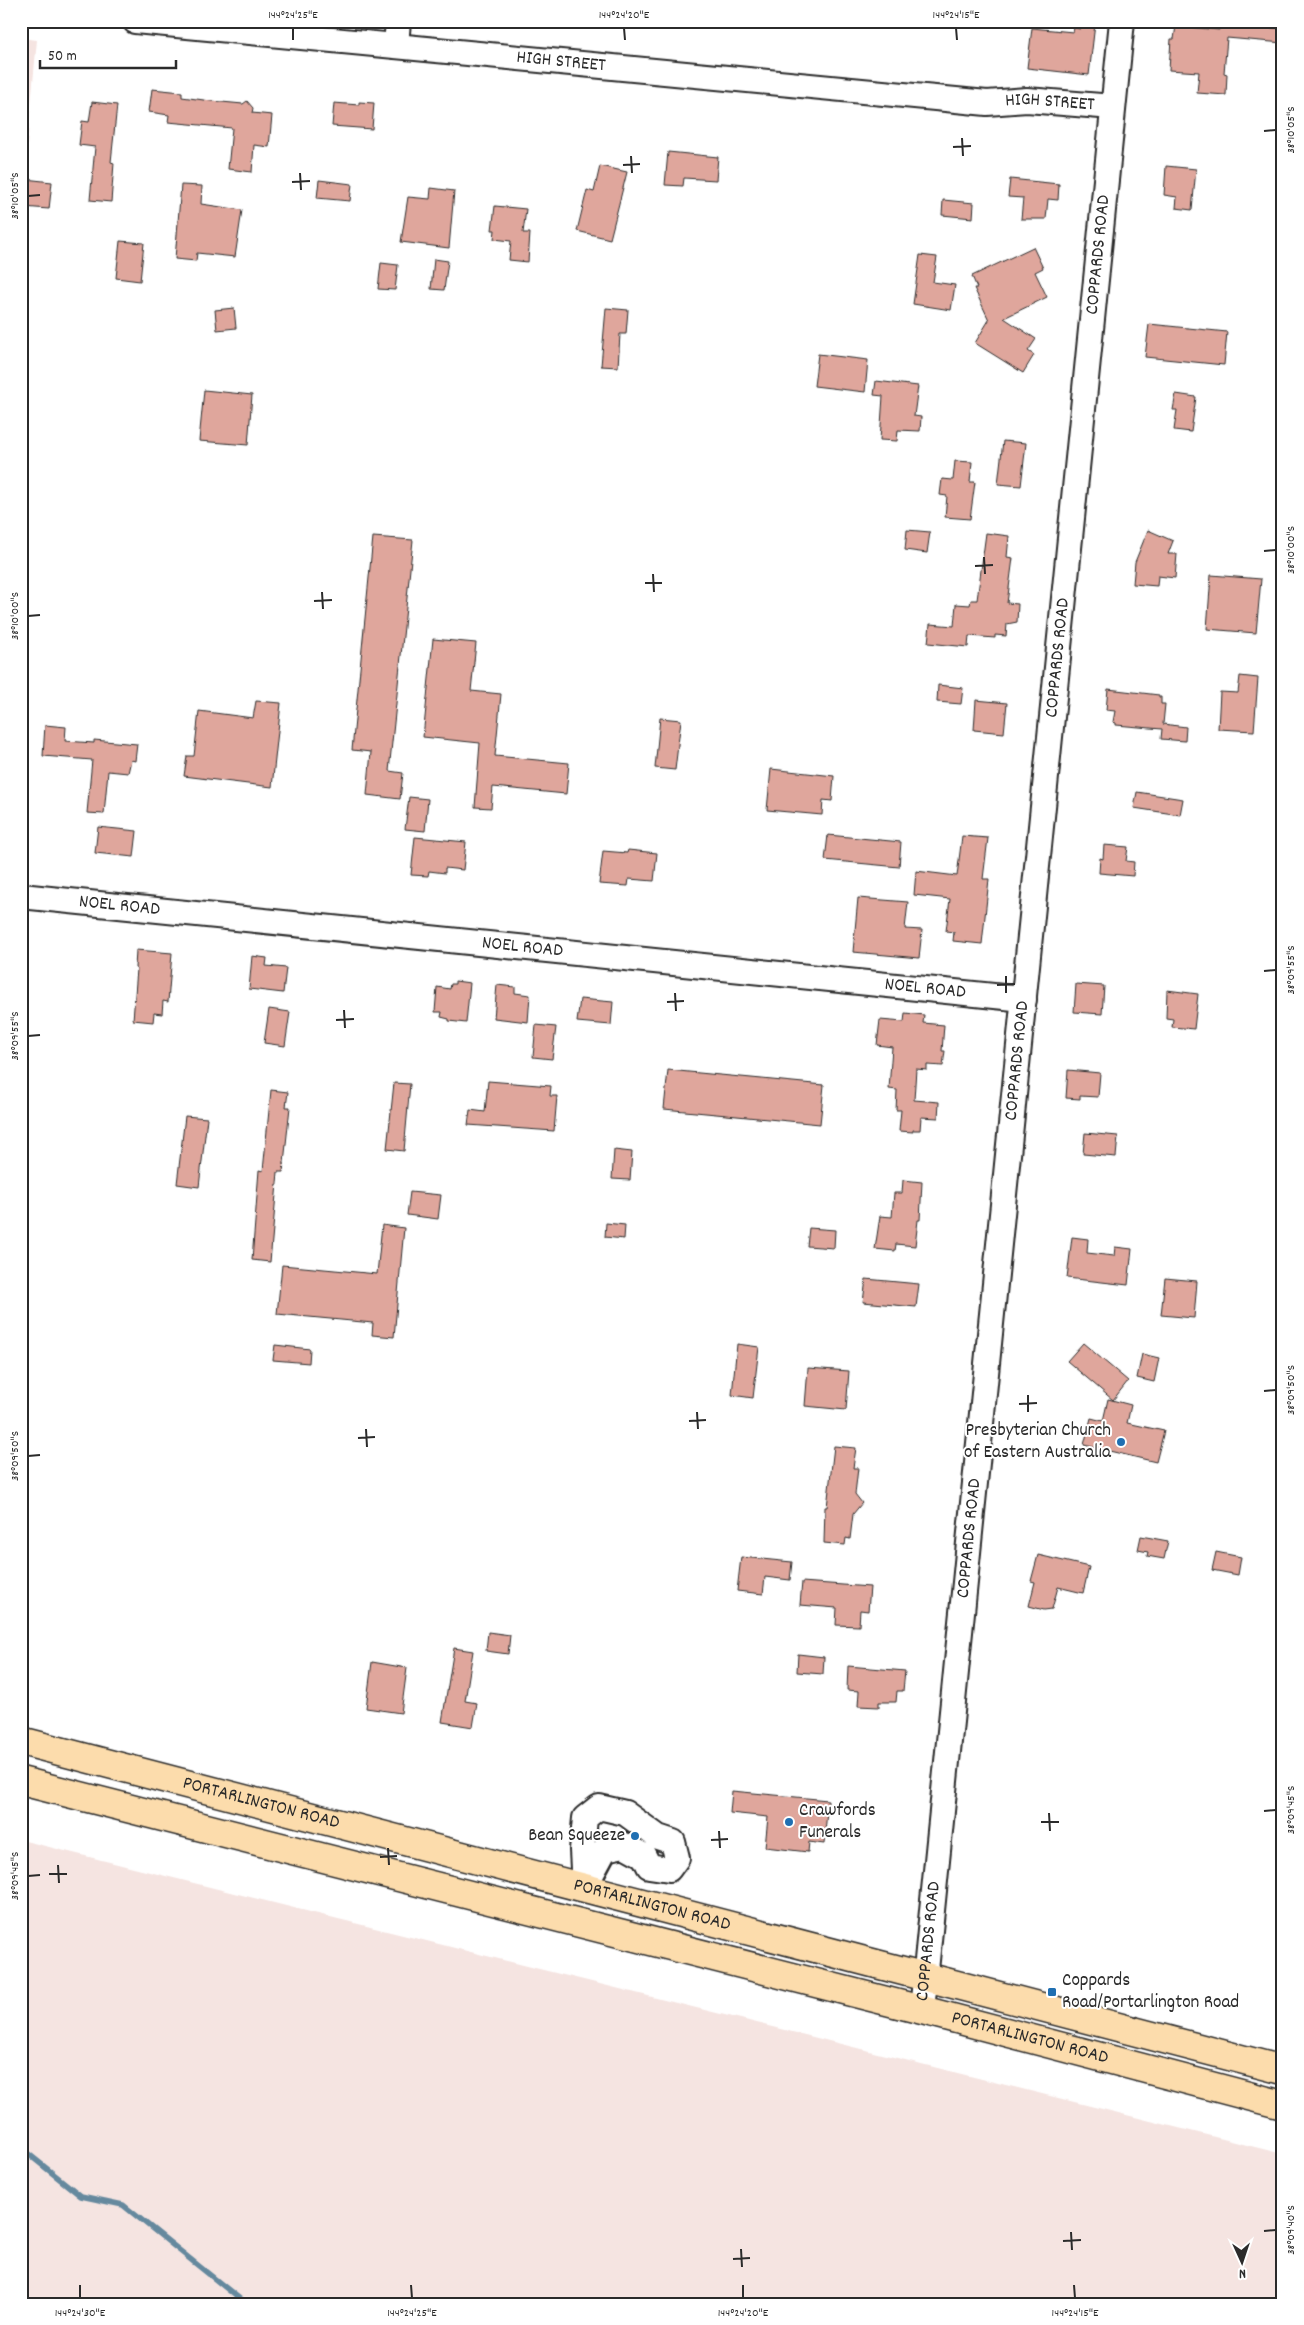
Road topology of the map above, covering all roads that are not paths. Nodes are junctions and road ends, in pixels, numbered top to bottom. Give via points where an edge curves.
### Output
1 (135, 21) edge
2 (398, 21) edge
3 (1122, 21) edge
4 (396, 46) junction
5 (1112, 115) junction
6 (21, 896) edge
7 (1024, 999) junction
8 (21, 1741) edge
9 (21, 1781) edge
10 (584, 1888) junction
11 (926, 1977) junction
12 (922, 2010) junction
13 (1283, 2070) edge
14 (1283, 2105) edge

1 - 4 street, HIGH STREET
2 - 4 street
3 - 5 street, COPPARDS ROAD
4 - 5 street, HIGH STREET via 987,102 1026,113
5 - 7 street, COPPARDS ROAD
6 - 7 street, NOEL ROAD
7 - 11 street, COPPARDS ROAD
8 - 10 main road, PORTARLINGTON ROAD
9 - 12 main road, PORTARLINGTON ROAD
10 - 10 street via 582,1850 585,1818 599,1807 625,1813 658,1837 673,1842 677,1858 669,1869 649,1866 644,1856 624,1845 605,1849
10 - 11 main road, PORTARLINGTON ROAD
11 - 12 street, COPPARDS ROAD
11 - 13 main road, PORTARLINGTON ROAD
12 - 14 main road, PORTARLINGTON ROAD

